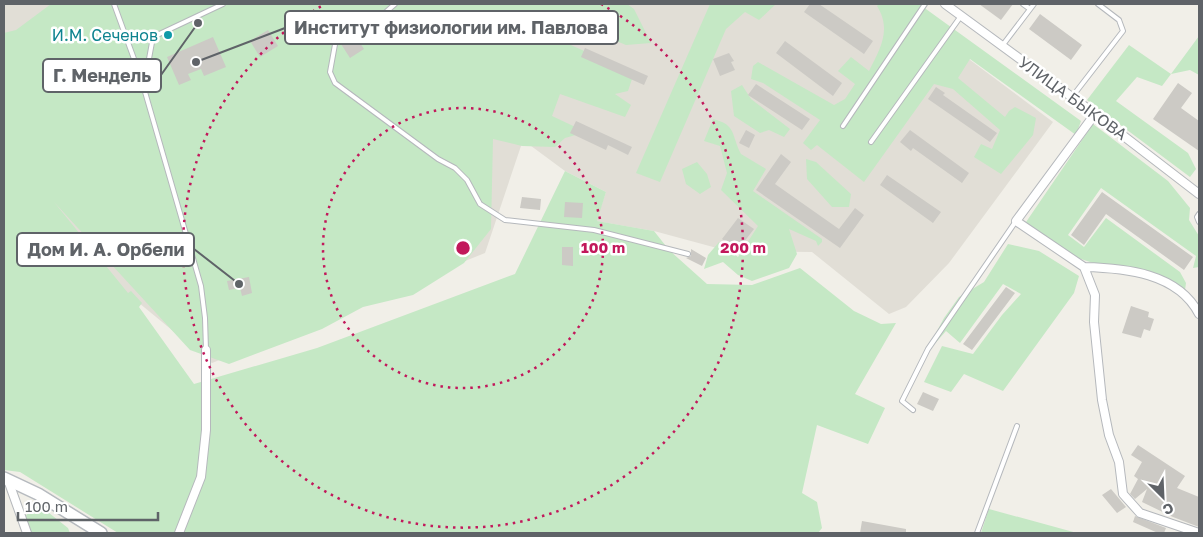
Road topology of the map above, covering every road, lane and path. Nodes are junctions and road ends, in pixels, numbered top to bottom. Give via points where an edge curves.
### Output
1 (114, 4) edge
2 (223, 4) edge
3 (396, 4) edge
4 (925, 4) edge
5 (945, 4) edge
6 (1023, 4) edge
7 (1034, 4) edge
8 (1098, 4) edge
9 (1108, 4) edge
10 (1104, 8) junction
11 (1030, 9) junction
12 (961, 15) junction
13 (1002, 46) junction
14 (143, 88) junction
15 (1072, 97) junction
16 (1096, 114) junction
17 (843, 126) dead end
18 (871, 142) dead end
19 (1199, 194) edge
20 (1199, 214) edge
21 (1016, 220) junction
22 (1199, 222) edge
23 (688, 254) dead end
24 (1084, 267) junction
25 (1199, 314) edge
26 (206, 350) joint
27 (912, 410) dead end
28 (1017, 426) dead end
29 (6, 479) edge
30 (27, 533) edge
31 (101, 533) edge
32 (179, 533) edge
33 (977, 533) edge
34 (1199, 533) edge

1 - 14 lane
2 - 14 lane via 153,37
3 - 23 lane via 364,27 353,28 336,40 330,72 346,94 455,168 467,180 480,204 505,220 594,230
4 - 17 lane
5 - 12 street, УЛИЦА БЫКОВА
6 - 11 lane
7 - 11 lane
8 - 10 lane
9 - 10 lane
10 - 15 lane via 1119,20 1123,31
11 - 13 lane
12 - 13 street, УЛИЦА БЫКОВА
12 - 18 lane
13 - 15 street, УЛИЦА БЫКОВА
14 - 26 lane via 201,286
15 - 16 street, УЛИЦА БЫКОВА
16 - 19 street, УЛИЦА БЫКОВА
16 - 21 street
20 - 22 lane
21 - 24 street
21 - 27 lane via 928,349 902,401
24 - 25 street via 1131,271 1155,277 1188,298
24 - 34 street via 1095,295 1094,322 1102,400 1109,435 1119,462 1123,494 1140,513
26 - 32 street via 206,430 201,477
28 - 33 lane
29 - 30 street
29 - 31 main road via 45,498

